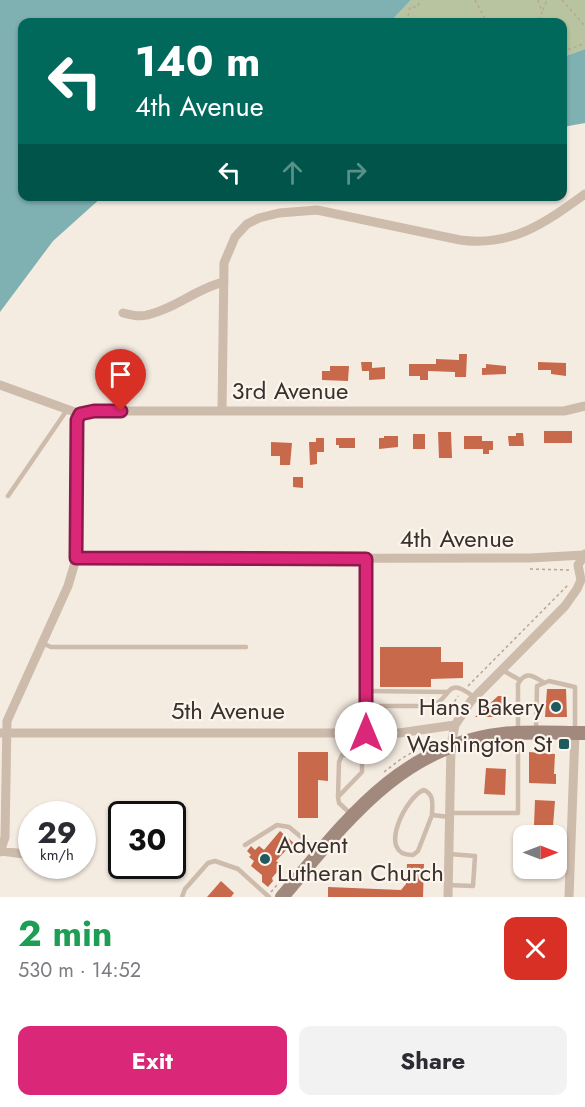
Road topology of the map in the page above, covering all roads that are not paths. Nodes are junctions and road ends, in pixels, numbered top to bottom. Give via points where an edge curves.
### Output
1 (585, 194) edge
2 (224, 282) junction
3 (123, 313) dead end
4 (0, 385) edge
5 (585, 406) edge
6 (67, 410) junction
7 (222, 411) junction
8 (80, 414) junction
9 (8, 496) dead end
10 (584, 554) edge
11 (76, 558) junction
12 (551, 558) junction
13 (366, 559) junction
14 (579, 573) edge
15 (585, 589) edge
16 (565, 606) junction
17 (42, 643) junction
18 (246, 647) dead end
19 (501, 669) junction
20 (520, 680) junction
21 (543, 682) junction
22 (366, 691) junction
23 (447, 692) junction
24 (474, 697) junction
25 (366, 705) junction
26 (454, 725) junction
27 (3, 733) edge
28 (364, 733) junction
29 (519, 733) junction
30 (536, 733) junction
31 (580, 733) edge
32 (451, 745) junction
33 (362, 754) junction
34 (339, 797) junction
35 (352, 815) junction
36 (450, 815) junction
37 (432, 816) junction
38 (245, 845) dead end
39 (0, 851) edge
40 (320, 852) junction
41 (18, 853) edge
42 (449, 854) junction
43 (448, 885) junction
44 (182, 897) edge
45 (269, 897) edge
46 (282, 897) edge
47 (448, 897) edge
48 (569, 897) edge

1 - 2 street via 529,231 494,241 460,240 317,210 268,215 247,224 235,237 226,254
2 - 3 street via 148,315
2 - 7 street
4 - 6 street, 3rd Avenue
5 - 7 street, 3rd Avenue via 540,411
6 - 8 street, 3rd Avenue
6 - 9 lane
7 - 8 street, 3rd Avenue
8 - 11 street via 76,428
10 - 12 street, 4th Avenue
10 - 14 street
11 - 13 street, 4th Avenue
11 - 17 street
12 - 13 street, 4th Avenue
12 - 14 street, 4th Avenue via 567,562
13 - 22 street
14 - 16 street via 578,588
15 - 16 street via 572,604
16 - 19 street
17 - 18 lane via 51,647
17 - 27 street
19 - 20 lane
19 - 24 street
20 - 21 lane via 531,675
20 - 29 lane
21 - 30 lane via 537,686
21 - 31 lane via 575,687
22 - 23 lane
22 - 25 street
23 - 24 lane via 462,687
23 - 25 lane via 432,706
24 - 26 street
25 - 28 street
26 - 28 street, 5th Avenue via 411,732
26 - 32 street
27 - 28 street, 5th Avenue
27 - 39 street via 5,837
28 - 33 lane
29 - 30 main road
29 - 32 main road
29 - 36 lane via 518,813
30 - 31 main road
31 - 48 street
32 - 35 main road via 409,766
32 - 36 street
33 - 34 lane via 362,772
33 - 34 lane via 342,755
34 - 35 lane via 339,803
35 - 40 main road
36 - 37 lane
36 - 42 street
37 - 37 lane via 432,798 424,790 418,792 406,807 394,839 395,848 413,855 418,851
38 - 40 lane via 277,825 289,828
39 - 41 street
40 - 46 main road
42 - 43 street
42 - 43 lane via 475,856 473,886
43 - 47 street
44 - 45 lane via 208,863 215,861 238,870

